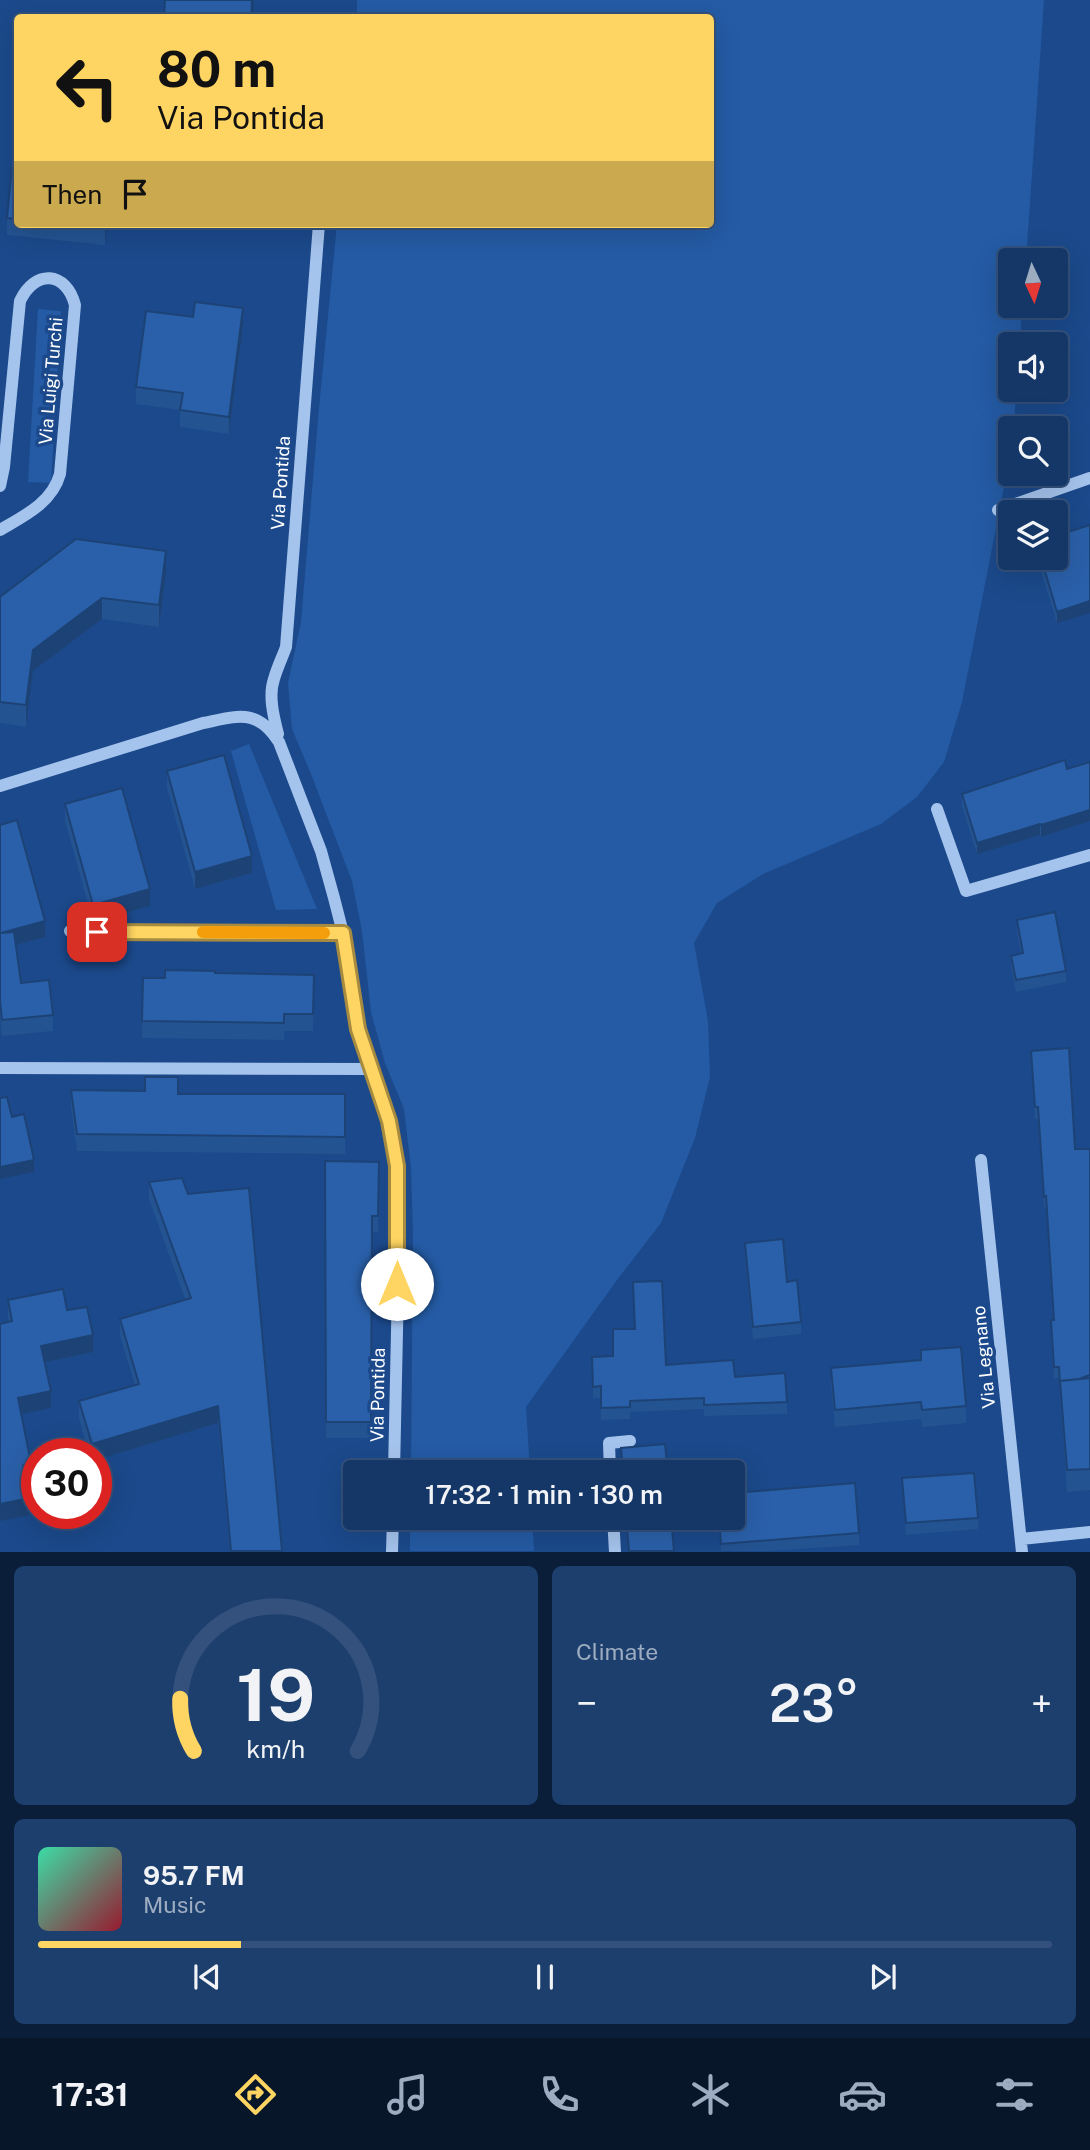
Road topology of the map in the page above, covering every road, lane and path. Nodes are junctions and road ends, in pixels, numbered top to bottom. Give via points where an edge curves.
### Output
1 (319, 228) edge
2 (1090, 478) edge
3 (0, 486) edge
4 (1027, 500) edge
5 (0, 530) edge
6 (279, 742) junction
7 (0, 786) edge
8 (937, 809) dead end
9 (1090, 855) edge
10 (70, 932) dead end
11 (343, 933) junction
12 (0, 1068) edge
13 (373, 1069) junction
14 (981, 1160) dead end
15 (630, 1441) dead end
16 (394, 1460) edge
17 (610, 1460) edge
18 (393, 1530) edge
19 (614, 1530) edge
20 (1090, 1532) edge
21 (1022, 1545) edge
22 (393, 1552) edge
23 (615, 1552) edge

1 - 6 street, Via Pontida via 286,647 273,680
2 - 4 street
3 - 5 street, Via Luigi Turchi via 20,300 35,282 50,278 64,282 75,305 61,474 46,500
6 - 7 street, Via Pontida via 261,720 225,718
6 - 11 street, Via Pontida via 321,851
8 - 9 street via 965,891
10 - 11 street
11 - 13 street, Via Pontida via 358,1029
12 - 13 street
13 - 16 street, Via Pontida via 397,1166
14 - 21 street, Via Legnano
15 - 17 street via 609,1443
18 - 22 street
19 - 23 street
20 - 21 street

